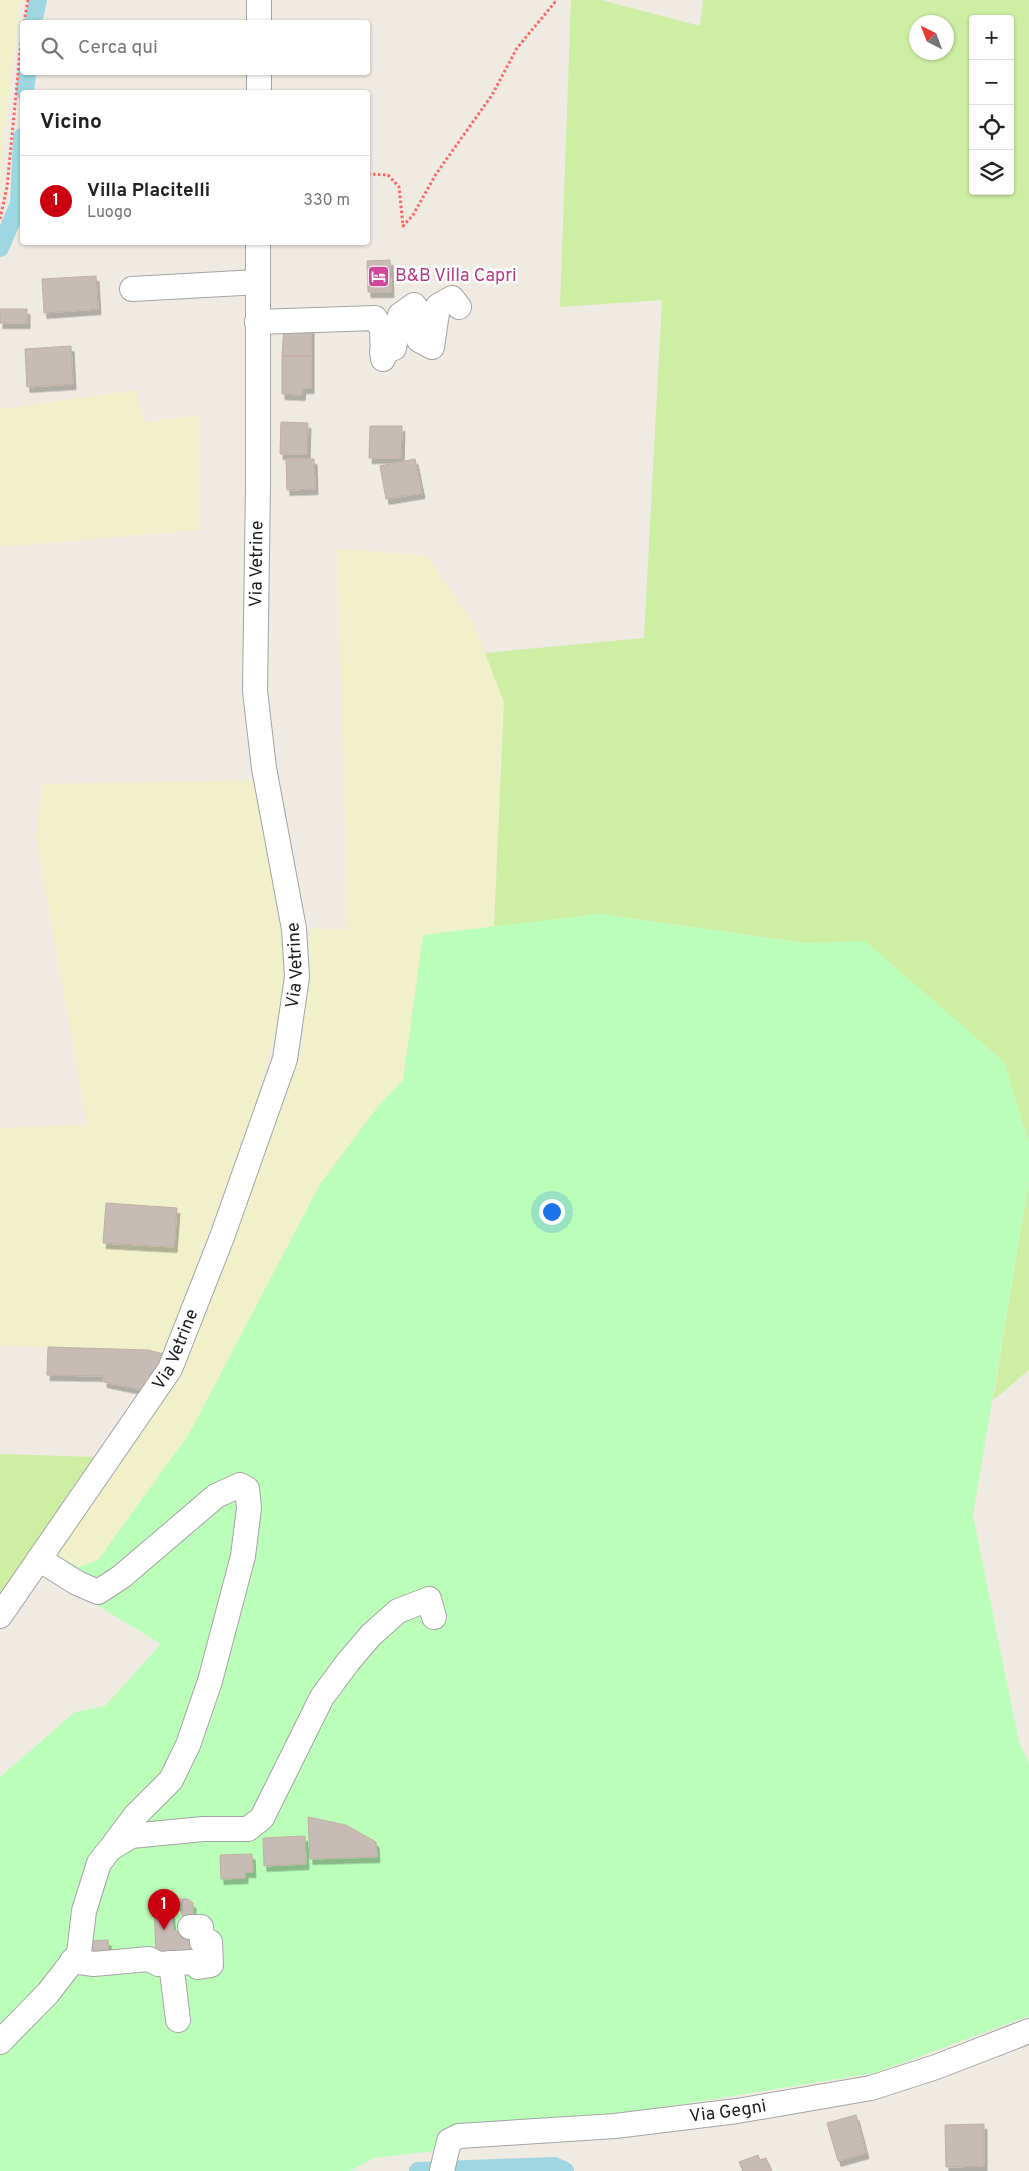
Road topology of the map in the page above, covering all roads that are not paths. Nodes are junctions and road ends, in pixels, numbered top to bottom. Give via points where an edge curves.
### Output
1 (259, 0) edge
2 (259, 20) edge
3 (259, 75) edge
4 (259, 90) edge
5 (258, 245) edge
6 (258, 282) junction
7 (132, 289) dead end
8 (459, 307) dead end
9 (257, 322) junction
10 (39, 1559) junction
11 (0, 1616) edge
12 (434, 1617) dead end
13 (110, 1850) junction
14 (190, 1926) dead end
15 (72, 1961) junction
16 (171, 1963) junction
17 (178, 2020) dead end
18 (1029, 2031) edge
19 (0, 2042) edge
20 (442, 2171) edge

1 - 2 street
3 - 4 street
5 - 6 street, Via Vetrine
6 - 7 street
6 - 9 street, Via Vetrine
8 - 9 street via 452,298 438,306 432,347 419,340 421,315 414,305 400,316 394,348 382,356 382,329 375,318
9 - 10 street, Via Vetrine via 254,691 264,768 294,929 297,977 285,1059 222,1237 170,1369
10 - 11 street, Via Vetrine
10 - 13 street via 98,1592 121,1577 216,1496 240,1485 247,1489 249,1508 243,1556 210,1681 188,1745 171,1780 135,1816
12 - 13 street via 429,1599 398,1611 371,1635 322,1697 262,1818 248,1829 203,1829 131,1836
13 - 15 street via 99,1863 84,1911 79,1953
14 - 16 street via 201,1927 202,1942 210,1942 211,1965
15 - 16 street via 94,1964 149,1959 158,1964
15 - 19 street via 48,1993
16 - 17 street
18 - 20 street, Via Gegni via 871,2088 634,2124 459,2136 449,2141

